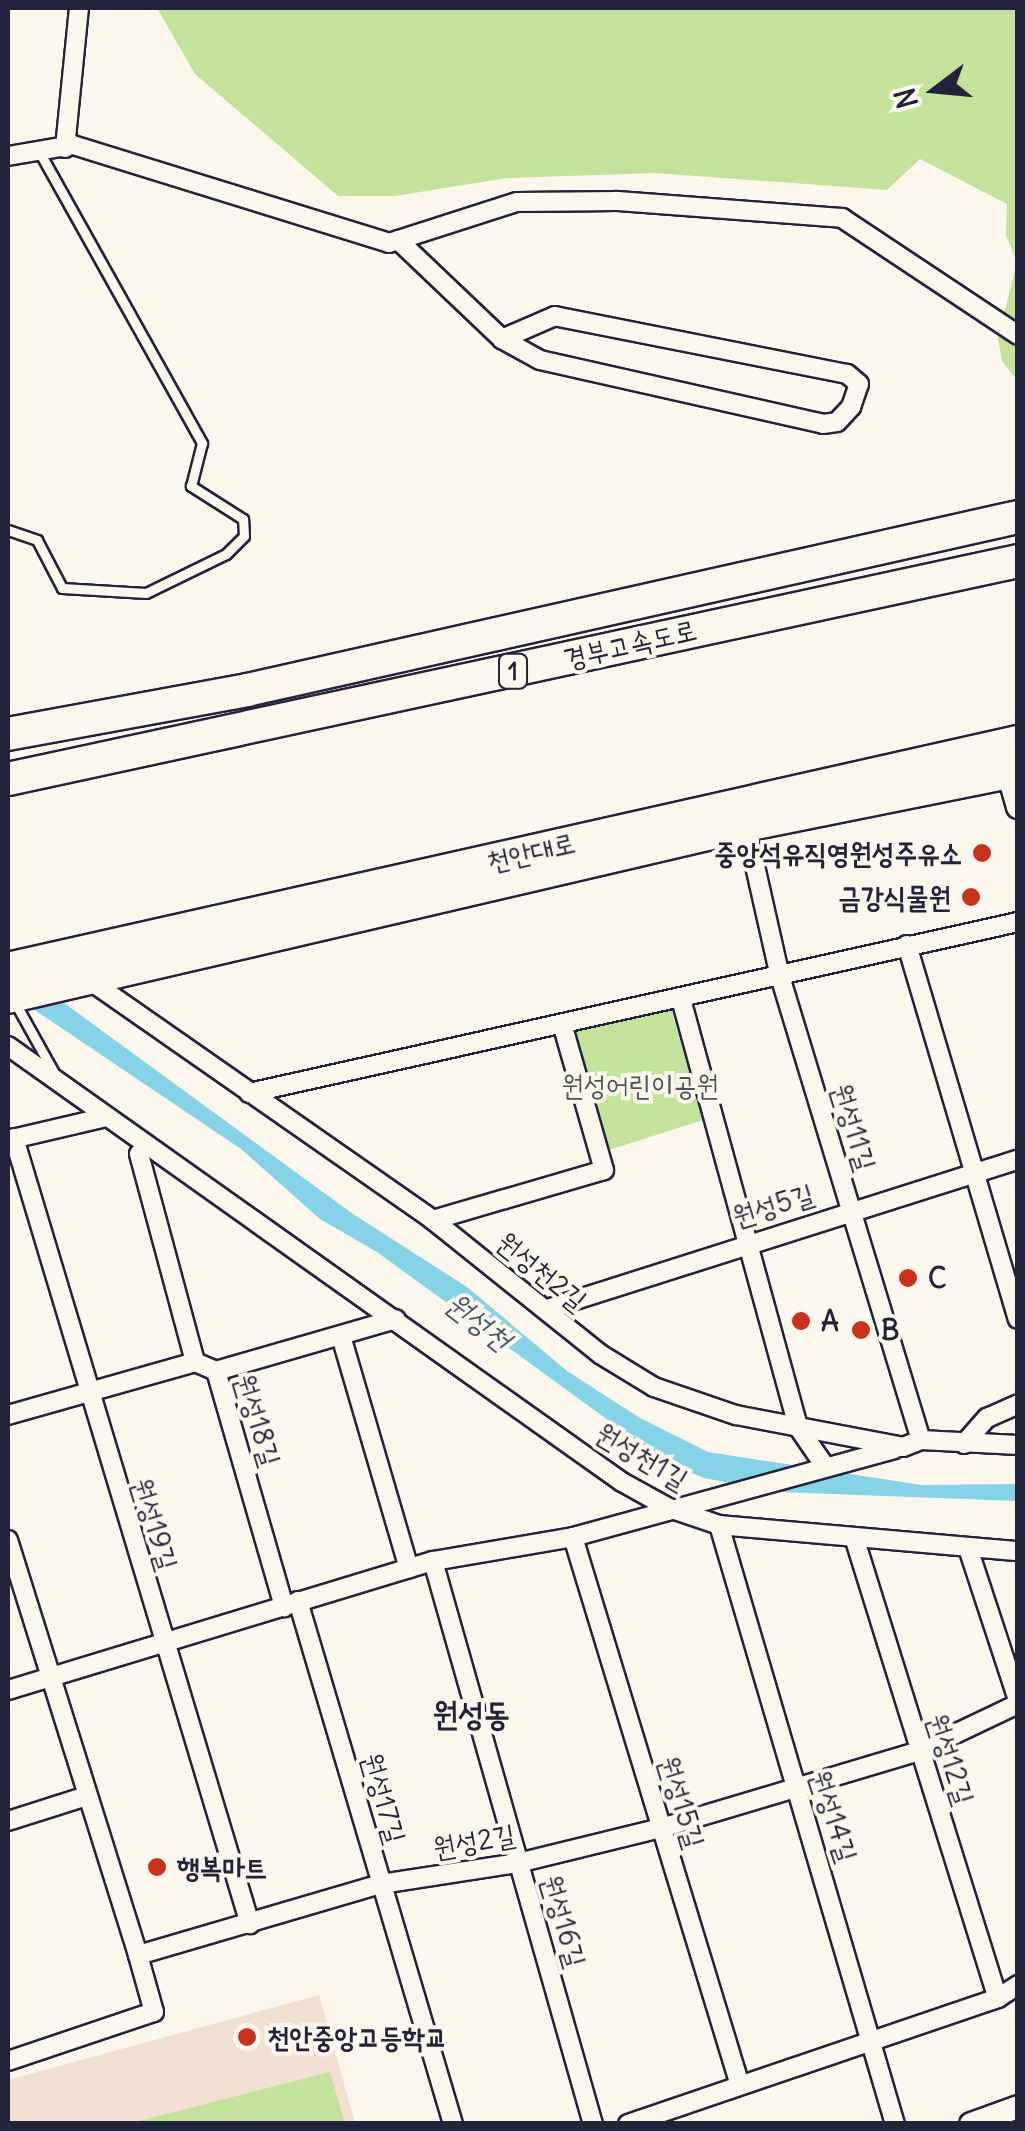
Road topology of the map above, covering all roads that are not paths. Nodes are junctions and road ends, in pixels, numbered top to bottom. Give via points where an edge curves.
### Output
1 (79, 8) edge
2 (65, 148) junction
3 (41, 154) junction
4 (8, 156) edge
5 (398, 240) junction
6 (1018, 335) edge
7 (502, 339) junction
8 (1018, 517) edge
9 (8, 530) edge
10 (1018, 561) edge
11 (8, 734) edge
12 (1011, 757) edge
13 (8, 779) edge
14 (1018, 806) edge
15 (746, 826) junction
16 (1018, 922) edge
17 (907, 945) junction
18 (8, 968) edge
19 (779, 973) junction
20 (82, 983) junction
21 (681, 999) junction
22 (13, 1003) edge
23 (562, 1024) junction
24 (8, 1046) edge
25 (62, 1084) junction
26 (249, 1093) junction
27 (106, 1116) junction
28 (11, 1139) edge
29 (147, 1146) junction
30 (1018, 1160) edge
31 (972, 1174) junction
32 (850, 1210) junction
33 (433, 1220) junction
34 (745, 1242) junction
35 (547, 1309) junction
36 (396, 1319) junction
37 (1018, 1320) edge
38 (342, 1336) junction
39 (195, 1362) junction
40 (216, 1370) junction
41 (86, 1392) junction
42 (1018, 1404) edge
43 (8, 1416) edge
44 (798, 1427) junction
45 (912, 1444) junction
46 (964, 1444) junction
47 (1018, 1445) edge
48 (824, 1465) junction
49 (669, 1508) junction
50 (719, 1526) junction
51 (573, 1537) junction
52 (854, 1537) junction
53 (8, 1540) edge
54 (968, 1548) junction
55 (1018, 1550) edge
56 (433, 1561) junction
57 (409, 1568) junction
58 (291, 1604) junction
59 (162, 1643) junction
60 (49, 1678) junction
61 (8, 1690) edge
62 (1018, 1702) edge
63 (919, 1751) junction
64 (795, 1786) junction
65 (88, 1796) junction
66 (8, 1822) edge
67 (661, 1828) junction
68 (518, 1863) junction
69 (381, 1884) junction
70 (250, 1924) junction
71 (138, 1955) junction
72 (1018, 1986) edge
73 (998, 1998) junction
74 (870, 2040) junction
75 (8, 2061) edge
76 (739, 2082) junction
77 (1018, 2106) edge
78 (454, 2124) edge
79 (594, 2124) edge
80 (628, 2124) edge
81 (895, 2124) edge
82 (971, 2124) edge

1 - 2 street
2 - 3 street
2 - 5 street via 390,243
3 - 4 street
3 - 9 lane via 202,443 191,486 243,519 244,536 226,554 146,594 62,588 37,540
5 - 6 street via 517,202 617,201 842,218
5 - 7 street
7 - 7 street via 540,360 822,424 852,406 859,384 847,374 555,316
8 - 11 highway, 경부고속도로 / 1 via 247,690
10 - 13 highway, 경부고속도로 / 1
12 - 14 street
12 - 15 main road, 천안대로
12 - 18 main road, 천안대로
15 - 19 street, 원성11길
15 - 20 main road, 천안대로
16 - 17 street
17 - 19 street
17 - 31 street
19 - 21 street
19 - 32 street, 원성11길
20 - 22 main road, 천안대로
20 - 26 street, 원성천2길
21 - 23 street
21 - 34 street
22 - 25 lane
23 - 26 street
23 - 33 street via 604,1170
24 - 25 street, 원성천1길
25 - 27 street, 원성천1길
26 - 33 street, 원성천2길
27 - 28 street
27 - 29 street, 원성천1길
28 - 41 street, 원성19길
29 - 36 street, 원성천1길
29 - 39 street, 원성18길 via 139,1154
30 - 31 street, 원성5길
31 - 32 street, 원성5길
31 - 37 street
32 - 34 street, 원성5길
32 - 45 street, 원성11길
33 - 35 street, 원성천2길
34 - 35 street, 원성5길
34 - 44 street
35 - 44 street, 원성천2길 via 600,1354 654,1387 736,1415
36 - 38 street
36 - 49 street, 원성천1길
38 - 40 street
38 - 57 street
39 - 40 street, 원성18길
39 - 41 street
40 - 58 street, 원성18길
41 - 43 street
41 - 59 street, 원성19길
42 - 46 street via 986,1418
44 - 45 street, 원성천2길
44 - 48 street
45 - 46 street, 원성천2길
45 - 48 street
46 - 47 street, 원성천2길
48 - 49 street
49 - 50 street, 원성천1길
49 - 51 street
50 - 52 street, 원성천1길
50 - 64 street, 원성14길
51 - 56 street
51 - 67 street, 원성15길
52 - 54 street, 원성천1길
52 - 63 street, 원성12길
53 - 60 street
54 - 55 street, 원성천1길
54 - 62 street
56 - 57 street
56 - 68 street, 원성16길
57 - 58 street
58 - 59 street
58 - 69 street, 원성17길
59 - 60 street
59 - 70 street, 원성19길
60 - 61 street
60 - 65 street
62 - 63 street, 원성2길
63 - 64 street, 원성2길
63 - 73 street, 원성12길
64 - 67 street, 원성2길
64 - 74 street, 원성14길
65 - 66 street
65 - 71 street
67 - 68 street, 원성2길
67 - 76 street, 원성15길
68 - 69 street, 원성2길
68 - 79 street, 원성16길
69 - 70 street, 원성2길
69 - 78 street, 원성17길
70 - 71 street, 원성2길
71 - 75 street via 154,2012
72 - 73 street
73 - 74 street
74 - 76 street
74 - 81 street, 원성14길
76 - 80 street
77 - 82 street

